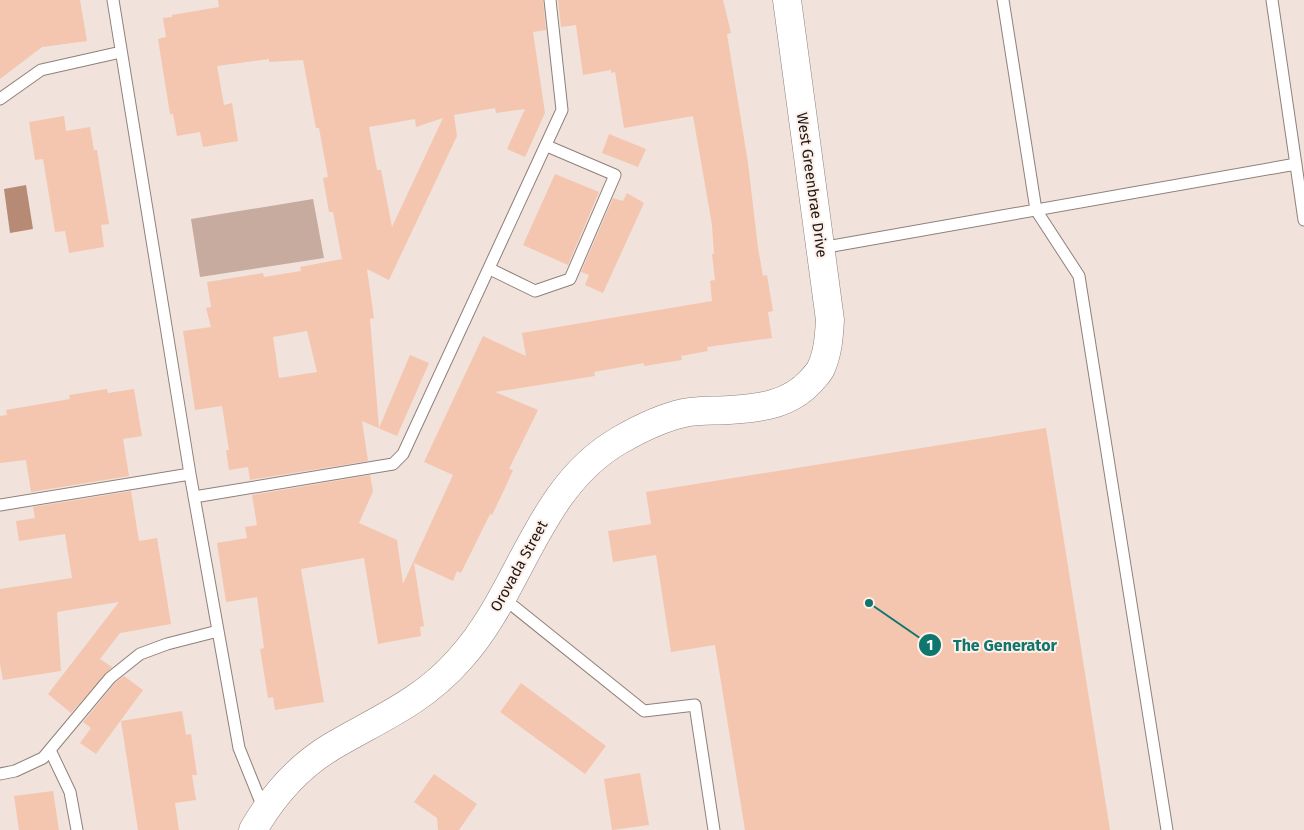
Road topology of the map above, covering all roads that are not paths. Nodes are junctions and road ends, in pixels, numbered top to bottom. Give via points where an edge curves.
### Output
1 (113, 0) edge
2 (550, 0) edge
3 (787, 0) edge
4 (1003, 0) edge
5 (1272, 0) edge
6 (121, 52) junction
7 (0, 99) edge
8 (547, 146) junction
9 (1296, 164) junction
10 (1036, 210) junction
11 (1304, 220) edge
12 (821, 248) junction
13 (490, 269) junction
14 (820, 370) joint
15 (190, 474) junction
16 (194, 497) junction
17 (0, 505) edge
18 (502, 597) junction
19 (218, 631) junction
20 (50, 750) junction
21 (0, 774) edge
22 (259, 821) edge
23 (77, 830) edge
24 (714, 830) edge
25 (1167, 830) edge

1 - 6 lane
2 - 8 lane via 562,110
3 - 12 street, West Greenbrae Drive
4 - 10 lane
5 - 9 lane
6 - 7 lane via 41,70
6 - 15 lane
8 - 13 lane
8 - 13 lane via 615,175 570,279 535,291
9 - 10 lane
9 - 11 lane
10 - 12 lane
10 - 25 lane via 1079,276
12 - 14 street, West Greenbrae Drive via 830,320 827,349
13 - 16 lane via 403,454 393,464
14 - 18 street, Orovada Street via 802,390 778,404 684,412 617,441 589,463 563,491
15 - 16 lane
15 - 17 lane
16 - 19 lane
18 - 22 street, Orovada Street via 460,660 429,689 395,713 322,753 300,770 273,799
18 - 24 lane via 644,711 695,705
19 - 20 lane via 140,654 110,678
19 - 22 lane via 240,748
20 - 21 lane via 43,758
20 - 23 lane via 70,792

